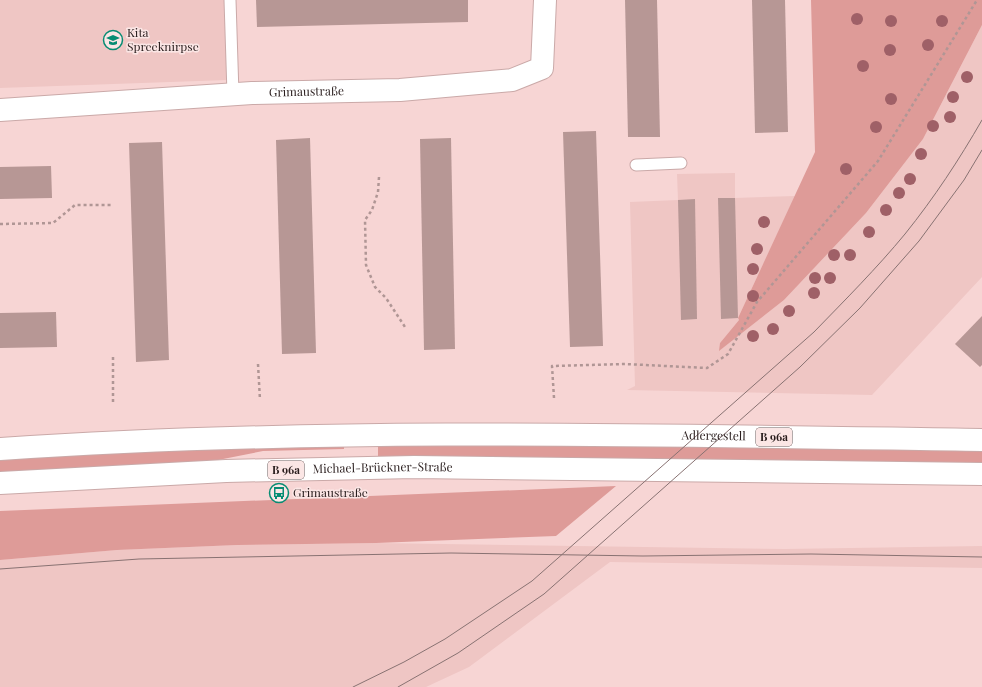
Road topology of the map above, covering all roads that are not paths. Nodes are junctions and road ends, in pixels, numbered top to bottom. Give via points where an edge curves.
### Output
1 (230, 0) edge
2 (545, 0) edge
3 (233, 94) junction
4 (0, 110) edge
5 (681, 163) dead end
6 (636, 165) dead end
7 (361, 434) junction
8 (982, 440) edge
9 (0, 449) edge
10 (226, 471) junction
11 (982, 474) edge
12 (0, 483) edge

1 - 3 lane
2 - 3 main road, Grimaustraße via 542,68 512,80 400,90
3 - 4 main road, Grimaustraße
5 - 6 lane
7 - 8 main road, Adlergestell / B 96a
7 - 9 main road, B 96a via 147,440
7 - 10 main road via 359,453 262,456
10 - 11 main road, Michael-Brückner-Straße / B 96a via 414,467
10 - 12 main road, Michael-Brückner-Straße / B 96a

